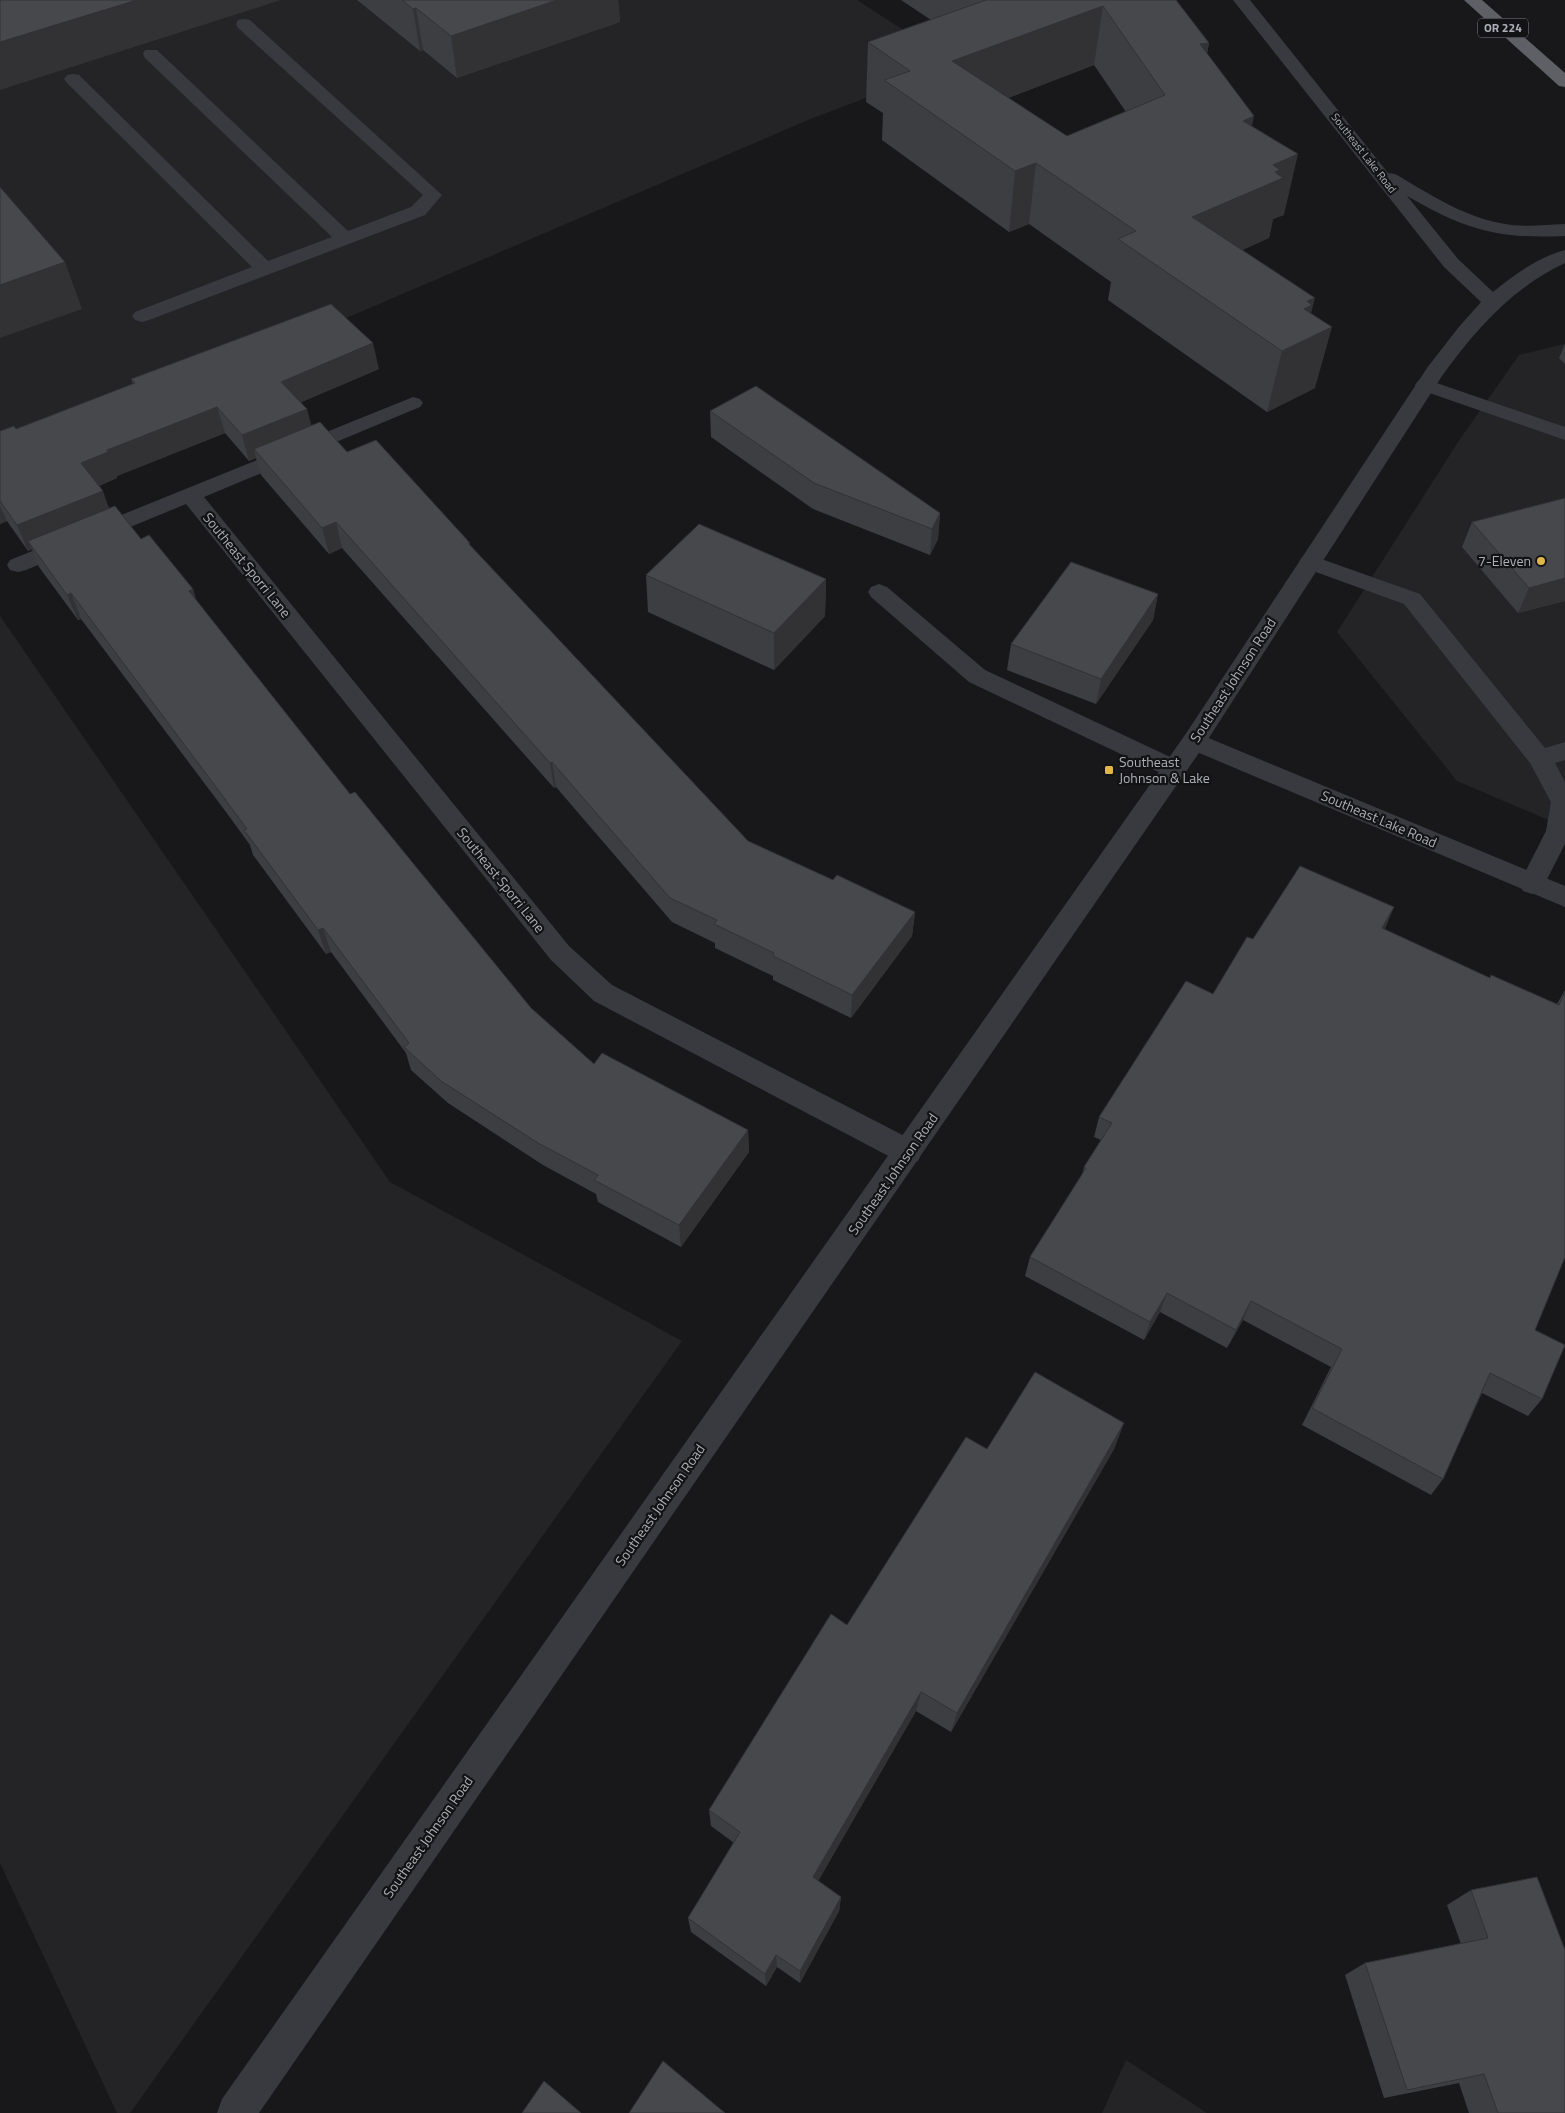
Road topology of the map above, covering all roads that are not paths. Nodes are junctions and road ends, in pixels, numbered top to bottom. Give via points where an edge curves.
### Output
1 (1241, 0) edge
2 (1472, 0) edge
3 (244, 24) dead end
4 (151, 54) dead end
5 (73, 79) dead end
6 (1565, 82) edge
7 (1383, 175) junction
8 (1565, 230) edge
9 (345, 239) junction
10 (1565, 256) edge
11 (265, 269) junction
12 (1491, 301) junction
13 (142, 316) dead end
14 (1425, 385) junction
15 (413, 403) dead end
16 (1565, 434) edge
17 (190, 494) junction
18 (1310, 562) junction
19 (18, 564) dead end
20 (879, 592) dead end
21 (1194, 741) junction
22 (1565, 751) edge
23 (1540, 758) junction
24 (1174, 768) junction
25 (1562, 832) edge
26 (1532, 884) junction
27 (1565, 898) edge
28 (908, 1152) junction
29 (236, 2113) edge

1 - 7 street, Southeast Lake Road
2 - 6 highway, OR 224
3 - 9 street via 433,194 418,211
4 - 9 street
5 - 11 street
7 - 8 street via 1450,211 1499,229 1519,232
7 - 12 street, Southeast Lake Road via 1451,263
9 - 11 street
10 - 12 street, Southeast Johnson Road via 1541,266
11 - 13 street
12 - 14 street, Southeast Johnson Road via 1458,338
14 - 16 street
14 - 18 street, Southeast Johnson Road
15 - 17 street
17 - 19 street
17 - 28 street, Southeast Sporri Lane via 560,953 603,993
18 - 21 street, Southeast Johnson Road
18 - 23 street via 1412,599
20 - 24 street via 977,676
21 - 24 street, Southeast Johnson Road
21 - 26 street, Southeast Lake Road
22 - 23 street
23 - 25 street via 1563,802
24 - 28 street, Southeast Johnson Road
25 - 26 street
26 - 27 street, Southeast Lake Road
28 - 29 street, Southeast Johnson Road

